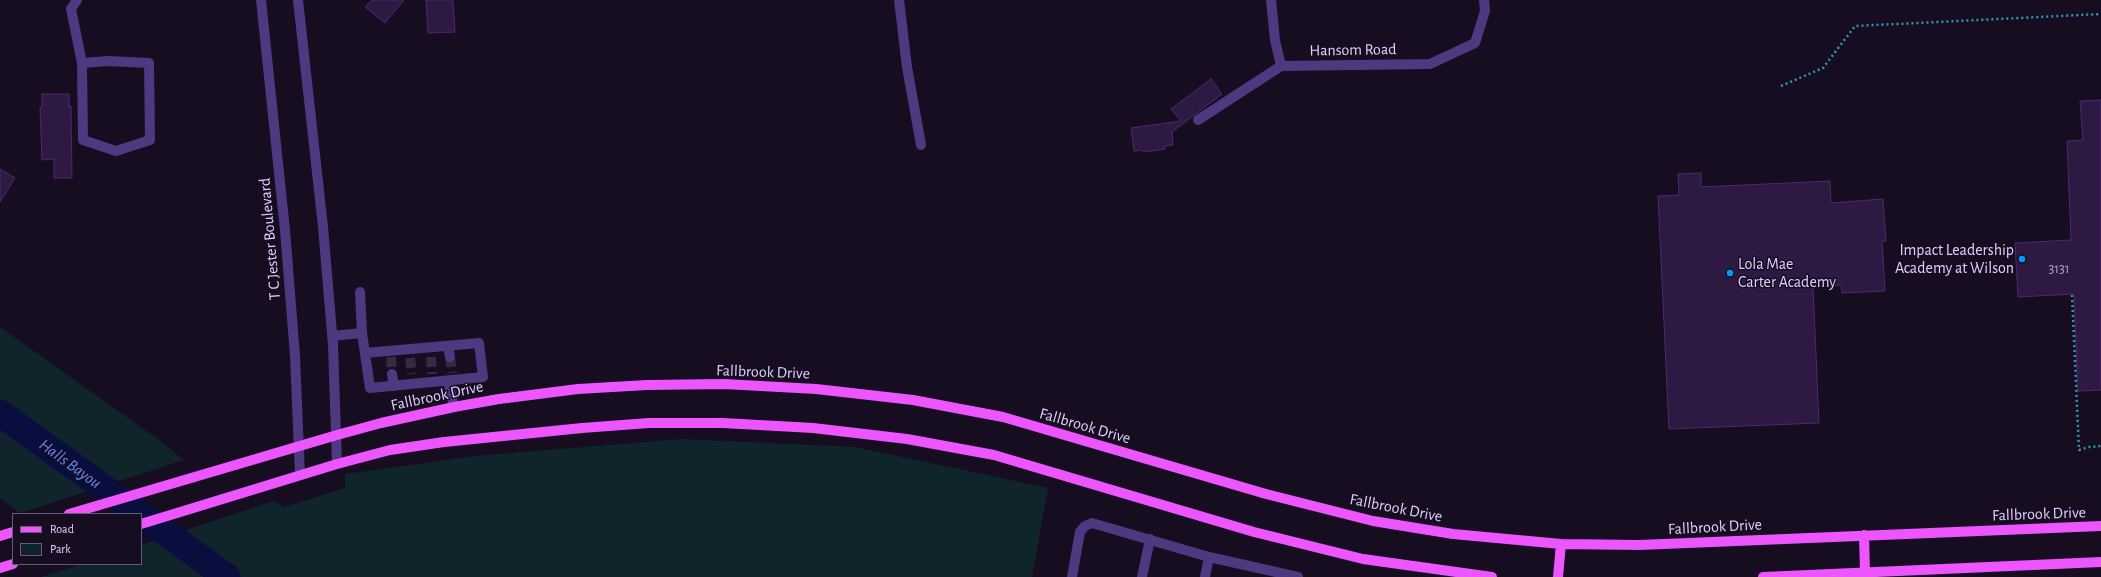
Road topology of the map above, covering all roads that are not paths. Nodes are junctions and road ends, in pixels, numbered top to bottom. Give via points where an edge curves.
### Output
1 (77, 0) edge
2 (261, 0) edge
3 (298, 0) edge
4 (899, 0) edge
5 (1271, 0) edge
6 (1484, 0) edge
7 (82, 63) junction
8 (1281, 66) junction
9 (1198, 120) dead end
10 (921, 145) dead end
11 (360, 292) dead end
12 (362, 333) junction
13 (332, 336) junction
14 (448, 346) junction
15 (365, 353) junction
16 (450, 357) tunnel mouth
17 (392, 374) tunnel mouth
18 (451, 378) junction
19 (394, 386) junction
20 (454, 407) junction
21 (337, 435) junction
22 (299, 446) junction
23 (337, 464) junction
24 (300, 475) junction
25 (72, 513) edge
26 (142, 524) edge
27 (2101, 526) edge
28 (12, 532) edge
29 (1864, 535) junction
30 (0, 536) edge
31 (1150, 539) junction
32 (1561, 544) junction
33 (1209, 557) junction
34 (2101, 562) edge
35 (12, 564) edge
36 (0, 568) edge
37 (1865, 575) edge
38 (1072, 577) edge
39 (1142, 577) edge
40 (1205, 577) edge
41 (1298, 577) edge
42 (1492, 577) edge
43 (1558, 577) edge
44 (1763, 577) edge

1 - 7 street via 70,9
2 - 22 street, T C Jester Boulevard via 285,230
3 - 13 street via 323,227
4 - 10 street via 907,68
5 - 8 street via 1275,40
6 - 8 street, Hansom Road via 1484,10 1475,43 1430,64
7 - 7 street via 83,140 116,151 150,140 149,63
8 - 9 street
11 - 12 street
12 - 13 street
12 - 15 street
13 - 21 street
14 - 15 street via 430,352 409,354
14 - 16 street
14 - 18 street via 479,343 483,377
15 - 19 street via 370,388
17 - 19 street
18 - 19 street via 413,379
18 - 20 street
20 - 21 main road, Fallbrook Drive
20 - 32 main road, Fallbrook Drive via 554,392 647,384 724,384 816,389 913,400 1003,417 1266,494 1373,521 1453,534
21 - 22 main road, Fallbrook Drive
21 - 23 street
22 - 24 street, T C Jester Boulevard
22 - 25 main road, Fallbrook Drive
23 - 24 main road
23 - 42 main road via 390,450 444,442 582,428 649,423 813,428 907,439 994,455 1254,532 1363,559
24 - 26 main road
27 - 29 main road, Fallbrook Drive
28 - 30 main road
29 - 32 main road, Fallbrook Drive via 1639,545
29 - 37 main road
31 - 33 street
31 - 38 street via 1092,523 1085,526 1080,532
31 - 39 street
32 - 43 main road
33 - 40 street
33 - 41 street
34 - 37 main road
35 - 36 main road
37 - 44 main road

